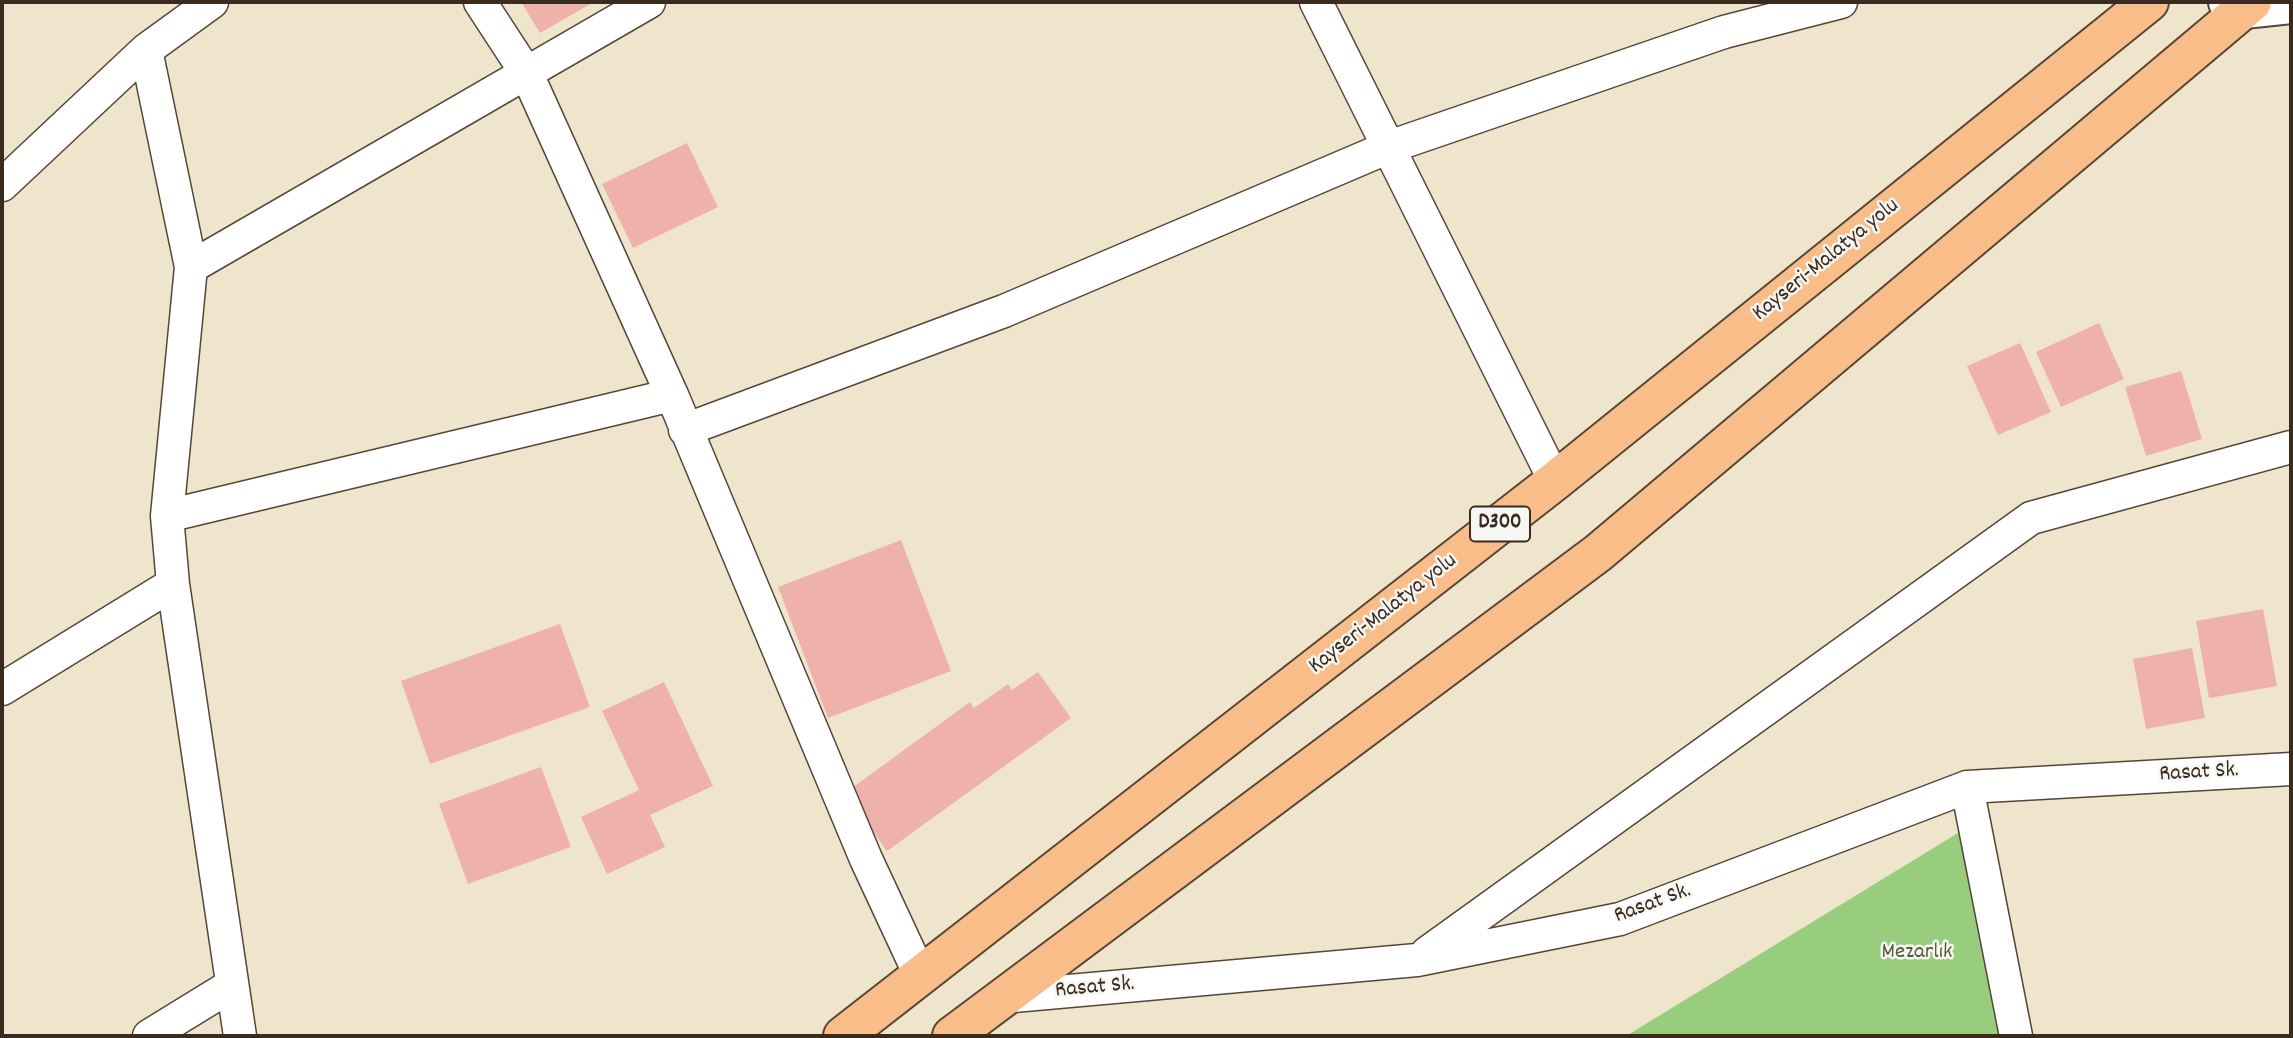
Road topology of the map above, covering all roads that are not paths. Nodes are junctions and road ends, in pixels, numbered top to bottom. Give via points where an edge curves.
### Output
1 (212, 2) edge
2 (480, 2) edge
3 (649, 2) edge
4 (1316, 2) edge
5 (1840, 2) edge
6 (2149, 2) edge
7 (2241, 4) edge
8 (2291, 4) edge
9 (146, 50) junction
10 (527, 74) junction
11 (1389, 147) junction
12 (2, 185) edge
13 (191, 267) junction
14 (672, 395) junction
15 (685, 430) junction
16 (2291, 447) edge
17 (1555, 481) junction
18 (167, 516) junction
19 (173, 584) junction
20 (2, 689) edge
21 (2291, 769) edge
22 (1967, 787) junction
23 (1417, 960) junction
24 (920, 977) junction
25 (232, 985) junction
26 (1002, 998) junction
27 (149, 1036) edge
28 (240, 1036) edge
29 (843, 1036) edge
30 (951, 1036) edge
31 (2016, 1036) edge

1 - 9 street
2 - 10 street
3 - 10 street
4 - 11 street
5 - 11 street via 1724,32
6 - 17 highway, Kayseri-Malatya yolu / D300
7 - 8 street
7 - 26 highway via 1598,553
9 - 12 street
9 - 13 street
10 - 13 street
10 - 14 street
11 - 15 street via 1003,311
11 - 17 street
13 - 18 street
14 - 15 street
14 - 18 street
15 - 24 street
16 - 23 street via 2031,519
17 - 24 highway, Kayseri-Malatya yolu / D300
18 - 19 street
19 - 20 street
19 - 25 street
21 - 22 street, Rasat Sk.
22 - 23 street, Rasat Sk. via 1619,919
22 - 31 street
23 - 26 street, Rasat Sk.
24 - 29 highway, Kayseri-Malatya yolu / D300
25 - 27 street
25 - 28 street
26 - 30 highway

